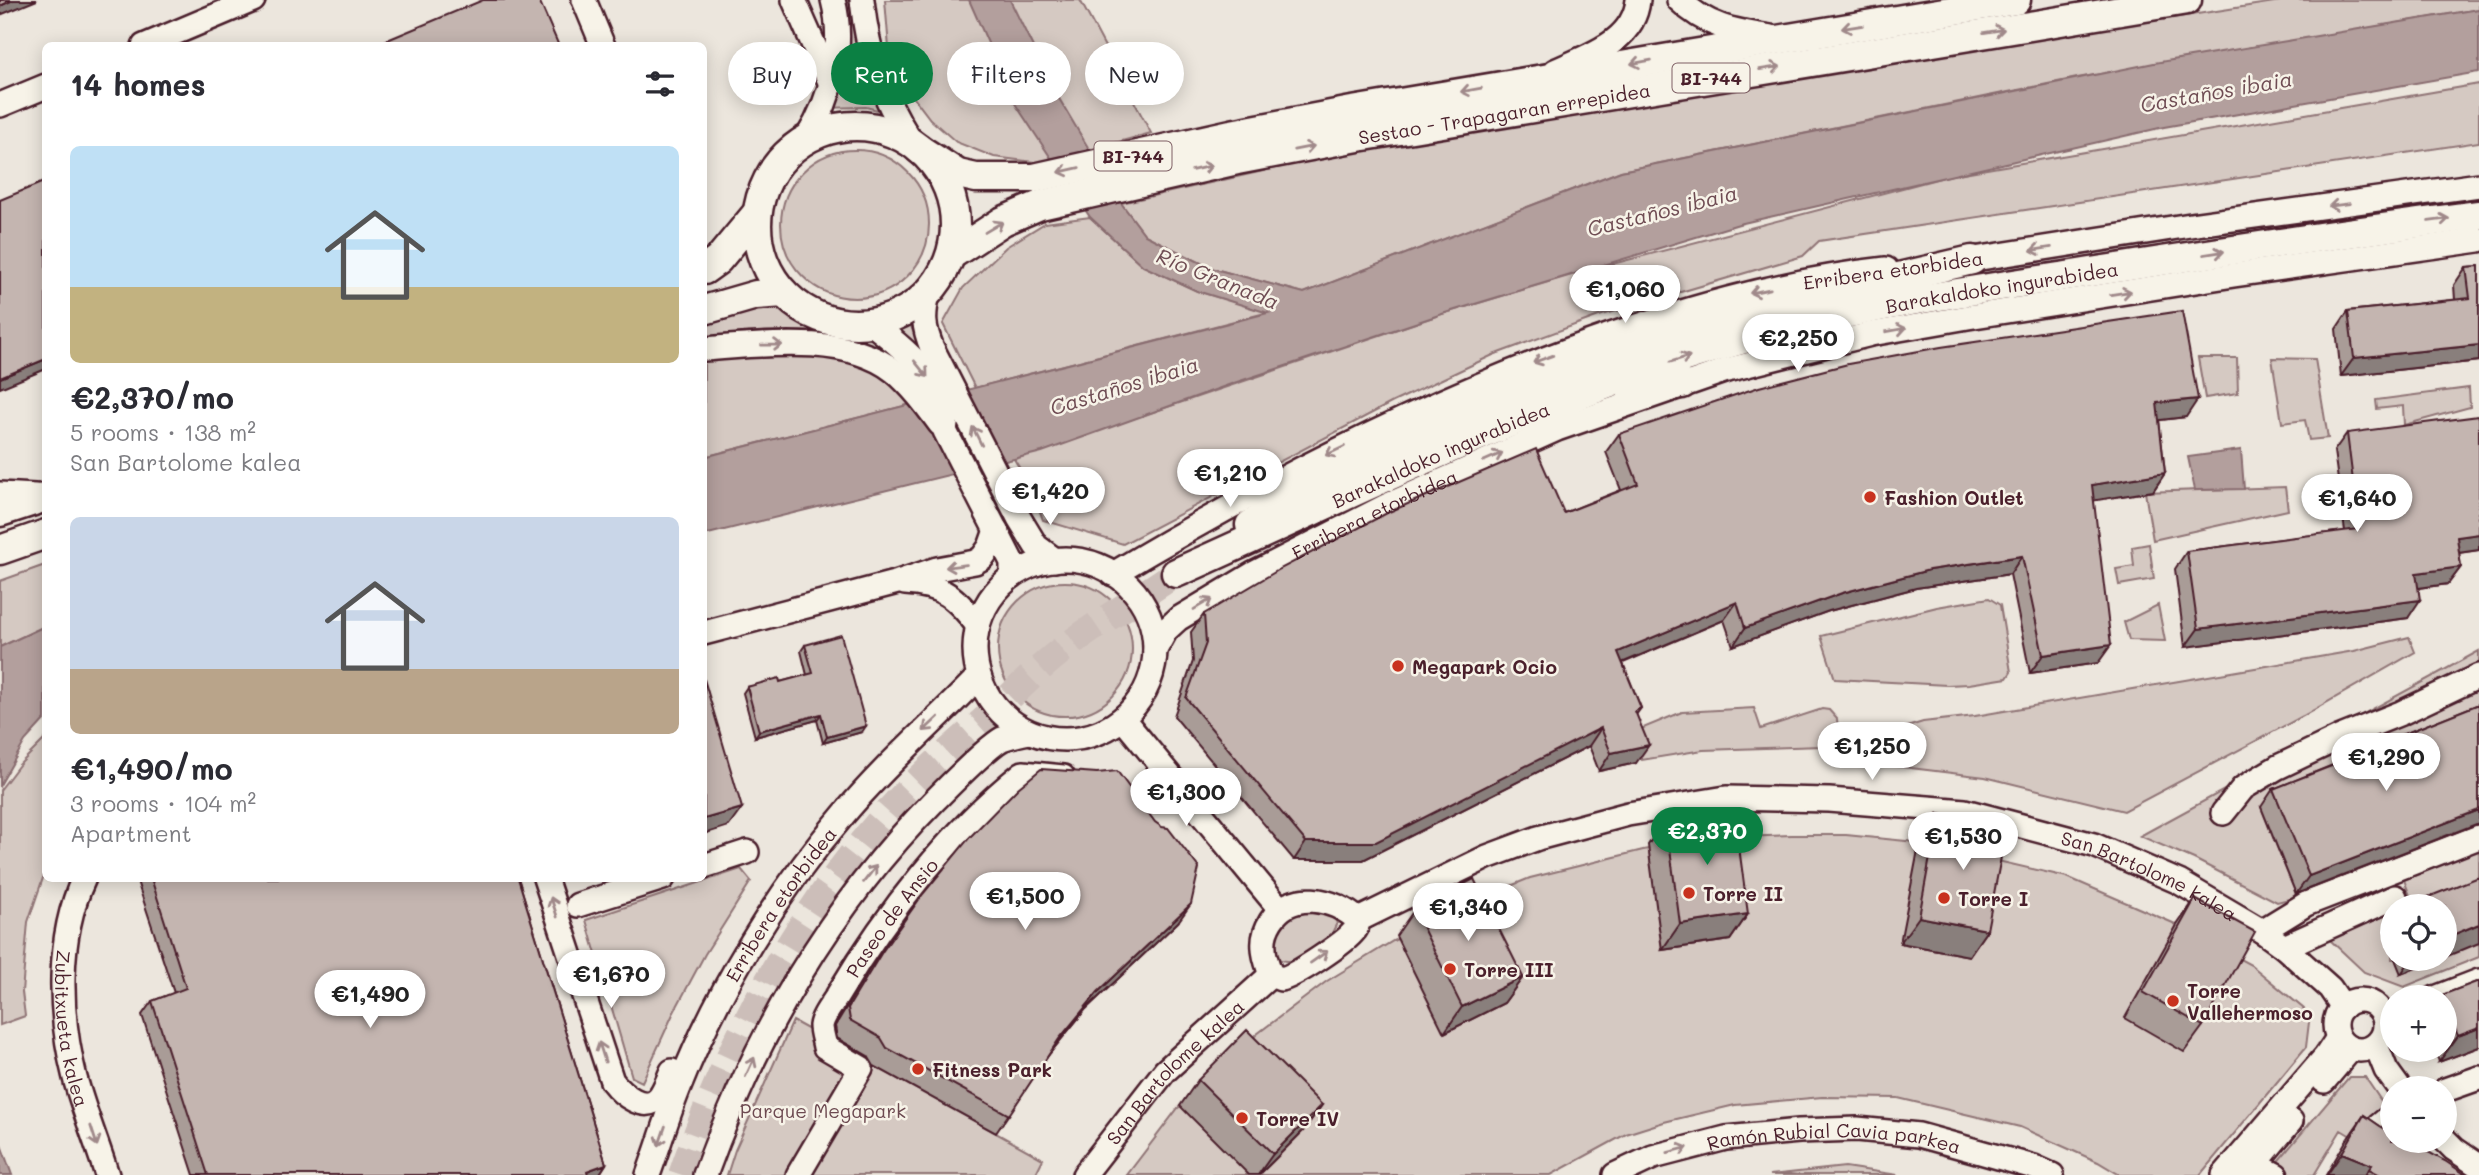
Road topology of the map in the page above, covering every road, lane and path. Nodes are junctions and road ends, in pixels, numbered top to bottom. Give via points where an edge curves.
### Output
1 (253, 0) edge
2 (584, 0) edge
3 (794, 0) edge
4 (833, 0) edge
5 (862, 0) edge
6 (1638, 0) edge
7 (1679, 0) edge
8 (2016, 0) edge
9 (2187, 0) edge
10 (1781, 38) junction
11 (153, 42) edge
12 (601, 42) edge
13 (836, 42) edge
14 (1538, 79) junction
15 (831, 84) joint
16 (42, 88) edge
17 (0, 105) edge
18 (807, 138) junction
19 (915, 145) junction
20 (1234, 147) junction
21 (2479, 185) edge
22 (1037, 191) junction
23 (757, 213) junction
24 (2479, 215) edge
25 (2479, 240) edge
26 (951, 255) junction
27 (1972, 260) junction
28 (707, 268) edge
29 (784, 293) junction
30 (928, 293) junction
31 (707, 309) edge
32 (871, 323) junction
33 (707, 349) edge
34 (1608, 384) junction
35 (1682, 384) junction
36 (945, 431) junction
37 (0, 494) edge
38 (42, 496) edge
39 (42, 497) edge
40 (0, 512) edge
41 (996, 530) junction
42 (42, 535) edge
43 (0, 550) edge
44 (1055, 560) junction
45 (1113, 573) junction
46 (1012, 576) junction
47 (898, 582) junction
48 (978, 626) junction
49 (707, 633) edge
50 (1155, 650) junction
51 (979, 676) junction
52 (2479, 676) edge
53 (1123, 719) junction
54 (1028, 732) junction
55 (1085, 777) edge
56 (2224, 813) dead end
57 (2479, 837) edge
58 (747, 852) dead end
59 (707, 865) edge
60 (83, 882) edge
61 (546, 882) edge
62 (650, 882) edge
63 (2380, 904) edge
64 (578, 905) dead end
65 (1280, 909) junction
66 (767, 915) junction
67 (1358, 920) junction
68 (2262, 931) junction
69 (2284, 947) junction
70 (1271, 975) junction
71 (2479, 981) edge
72 (2457, 990) edge
73 (2343, 1007) junction
74 (2380, 1010) edge
75 (2380, 1038) edge
76 (2345, 1044) junction
77 (2376, 1045) junction
78 (2390, 1076) edge
79 (2479, 1078) edge
80 (2457, 1086) edge
81 (2380, 1125) edge
82 (2365, 1137) edge
83 (2457, 1151) edge
84 (2479, 1166) edge
85 (2250, 1169) edge
86 (107, 1175) edge
87 (648, 1175) edge
88 (705, 1175) edge
89 (798, 1175) edge
90 (1084, 1175) edge
91 (1615, 1175) edge
92 (2052, 1175) edge
93 (2224, 1175) edge
94 (2276, 1175) edge

1 - 11 street
2 - 12 street
3 - 15 street
4 - 13 street
5 - 19 street via 866,39 883,94
6 - 14 street via 1627,31 1603,49
7 - 10 street via 1726,29
8 -> 10 main road, Sestao - Trapagaran errepidea / BI-744
20 -> 9 main road, Sestao - Trapagaran errepidea / BI-744 via 1358,137
10 -> 14 main road, Sestao - Trapagaran errepidea / BI-744
14 -> 20 main road, Sestao - Trapagaran errepidea / BI-744
15 - 18 street
16 - 17 street
18 - 19 main road, BI-744 via 849,126 870,127 892,132
18 - 23 main road, BI-744 via 774,169
19 - 22 main road, BI-744 via 958,174
19 - 26 main road, BI-744 via 936,165 947,186 954,209
20 - 22 main road, BI-744
21 -> 27 street, Erribera etorbidea
26 -> 22 main road, BI-744 via 1003,221
23 - 28 main road, BI-744
23 - 29 main road, BI-744 via 762,256
34 -> 24 main road, Barakaldoko ingurabidea via 1750,337 1849,313 2102,270
35 -> 25 street, Erribera etorbidea via 1871,334
26 - 30 main road, BI-744
27 - 34 main road, Barakaldoko ingurabidea via 1731,316 1574,369 1454,418 1311,486 1176,573 1426,458
27 -> 45 street, Erribera etorbidea via 1833,275 1725,298 1603,337 1375,432 1297,470
29 - 31 main road via 756,295
29 - 32 main road, BI-744 via 797,305 830,320
30 - 32 main road, BI-744 via 905,311
44 -> 30 street via 1036,546 1019,518 924,330
32 -> 36 street via 924,370 947,411
33 -> 36 street via 795,345 865,355 892,369 918,393
34 - 35 main road
50 -> 35 street, Erribera etorbidea via 1178,619 1315,540 1568,425
36 - 41 street
37 - 38 street
39 - 40 main road
41 - 46 street via 1012,562
41 -> 47 street via 990,547 975,562
42 - 43 main road
44 - 45 street via 1085,562
44 - 46 street
45 - 50 street via 1144,606
46 - 48 street via 991,598
47 - 48 street via 939,588
47 - 49 street
48 - 51 street
50 - 53 street via 1147,688
51 - 54 street via 990,699
51 -> 66 street, Erribera etorbidea via 872,782
52 - 56 street via 2278,767 2242,788
53 - 54 street via 1078,739
53 - 65 street
88 -> 54 street via 758,1051 816,948 851,898 950,785 1002,739
55 - 89 street, Paseo de Ansio via 1023,773 995,796 893,912 821,1025 825,1047 861,1068
57 - 68 street via 2306,904
58 - 59 street
60 -> 86 street, Zubitxueta kalea via 69,920 64,968 67,1037 75,1078
66 -> 61 street via 736,945 661,1094 657,1100 642,1103 611,1081
62 - 64 street
63 - 69 street
65 - 67 street via 1304,901 1326,901
65 - 70 street via 1264,936
66 -> 87 street, Erribera etorbidea via 712,1014 680,1084
67 - 68 street, San Bartolome kalea via 1487,857 1538,838 1628,814 1726,798 1829,800 1965,811 2094,845 2179,882
70 -> 67 street, San Bartolome kalea via 1280,979 1294,974 1346,938
68 - 69 street, San Bartolome kalea
69 - 73 street, San Bartolome kalea via 2330,988
70 - 90 street, San Bartolome kalea via 1165,1071
71 - 72 street
73 - 74 street via 2368,1002
73 - 76 street via 2334,1022
75 - 77 street
76 - 77 street via 2368,1049
76 - 85 street
76 - 93 street via 2326,1056
77 - 78 street
79 - 80 street
81 - 82 street
83 - 84 street
85 - 94 street
91 -> 92 street, Ramón Rubial Cavia parkea via 1653,1157 1726,1138 1857,1129 1919,1135

